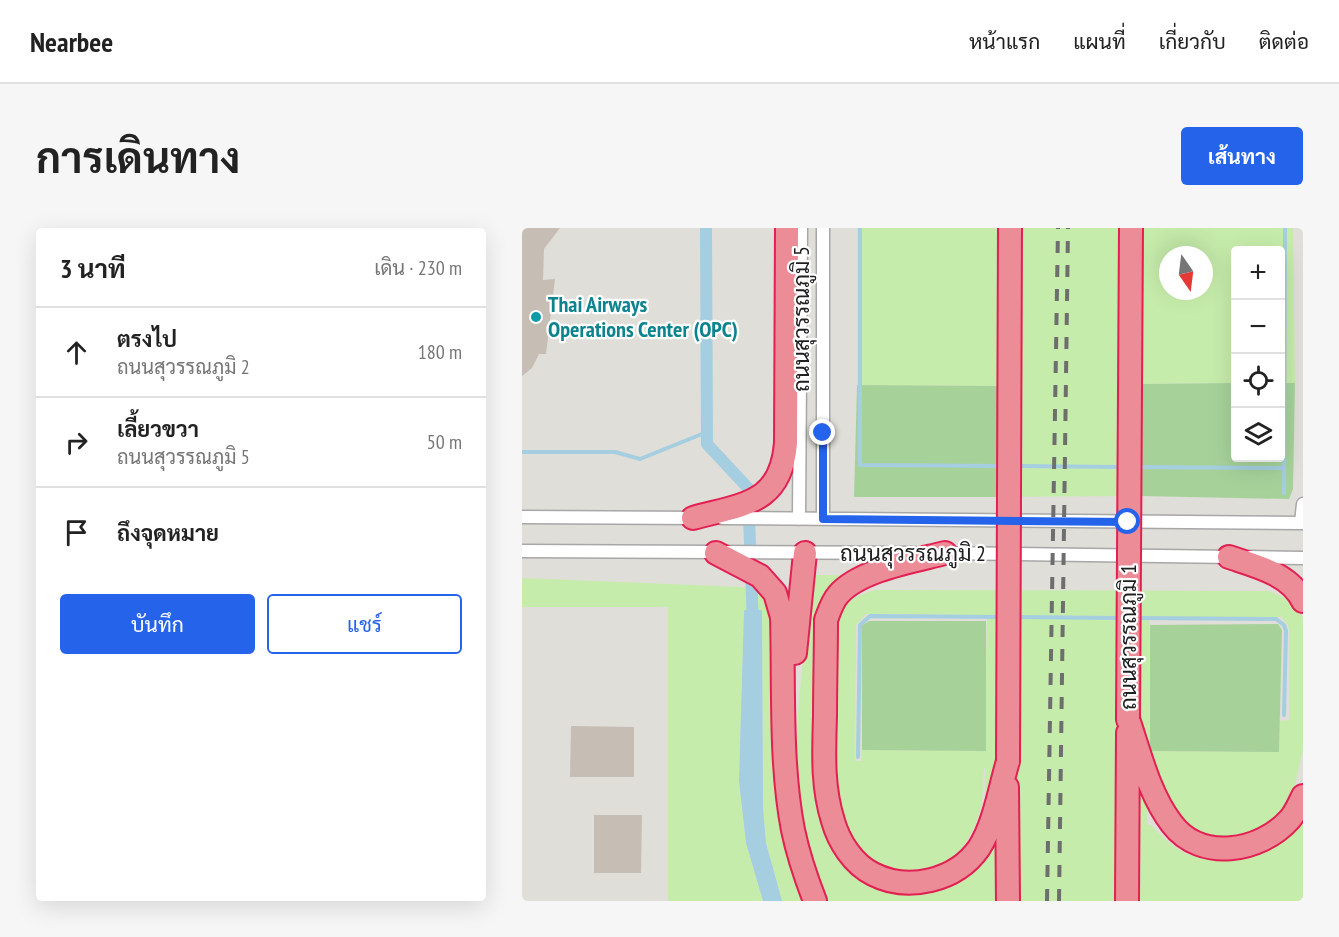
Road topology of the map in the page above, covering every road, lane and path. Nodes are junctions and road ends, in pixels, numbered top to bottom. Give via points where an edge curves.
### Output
1 (787, 228) edge
2 (801, 228) edge
3 (823, 228) edge
4 (1010, 228) edge
5 (1131, 228) edge
6 (1303, 504) edge
7 (522, 517) edge
8 (693, 518) junction
9 (799, 519) junction
10 (823, 519) junction
11 (1302, 523) edge
12 (522, 551) edge
13 (716, 553) junction
14 (805, 553) junction
15 (945, 553) junction
16 (1229, 557) junction
17 (1303, 558) edge
18 (1303, 601) edge
19 (1128, 719) junction
20 (785, 738) junction
21 (1008, 761) junction
22 (1303, 796) edge
23 (815, 901) edge
24 (1008, 901) edge
25 (1127, 901) edge

1 - 8 highway via 786,442 782,470 769,490 749,502
2 - 9 street, ถนนสุวรรณภูมิ 5
3 - 10 street, ถนนสุวรรณภูมิ 5
4 - 21 highway, bridge
5 - 19 highway, ถนนสุวรรณภูมิ 1, bridge
6 - 11 street
7 - 8 street, ถนนสุวรรณภูมิ 2
8 - 9 street, ถนนสุวรรณภูมิ 2
9 - 10 street, ถนนสุวรรณภูมิ 2
10 - 11 street, ถนนสุวรรณภูมิ 2
12 - 13 street, ถนนสุวรรณภูมิ 2
13 - 14 street, ถนนสุวรรณภูมิ 2
13 - 20 highway via 760,576 775,593 782,617
14 - 15 street, ถนนสุวรรณภูมิ 2
14 - 20 highway
15 - 16 street, ถนนสุวรรณภูมิ 2
15 - 21 highway via 856,581 839,593 826,620 824,765 833,822 841,842 872,874 893,881 915,883 958,870 978,849 988,830
16 - 17 street, ถนนสุวรรณภูมิ 2
16 - 18 highway via 1269,571 1298,591
19 - 22 highway via 1159,803 1173,826 1193,841 1221,849 1247,846 1269,837 1290,819
19 - 25 highway, ถนนสุวรรณภูมิ 1
20 - 23 highway via 794,831
21 - 24 highway

